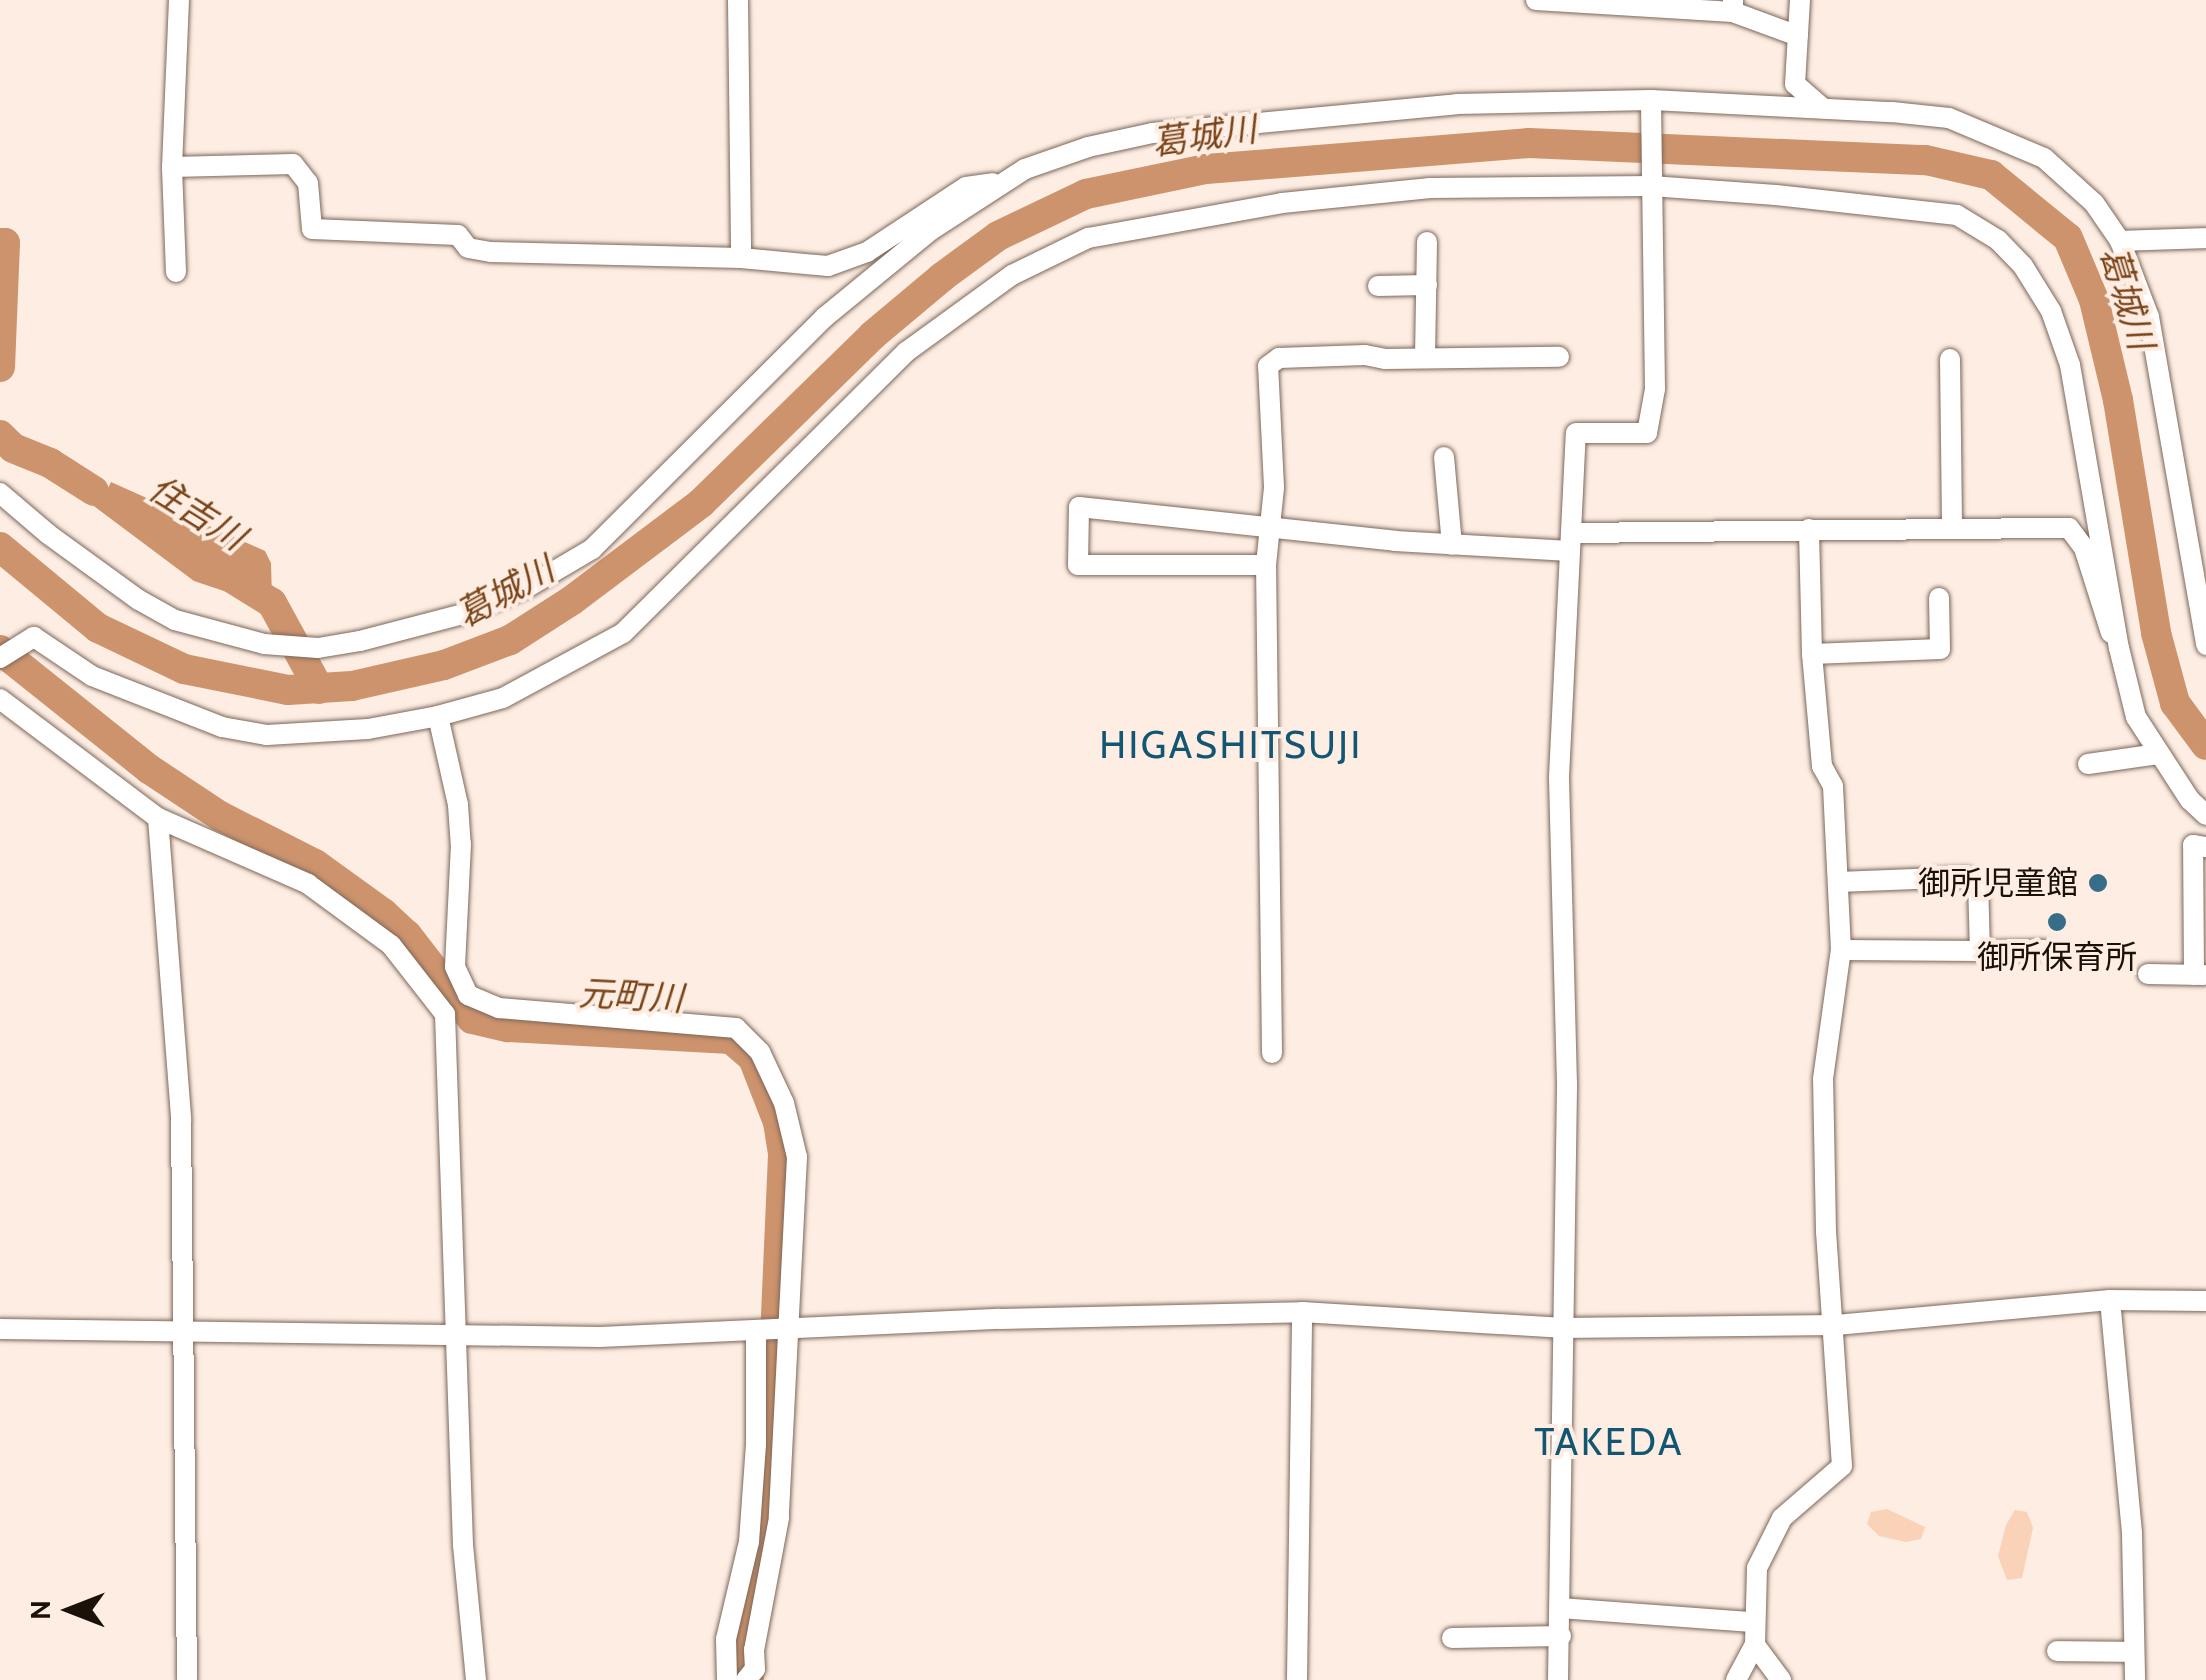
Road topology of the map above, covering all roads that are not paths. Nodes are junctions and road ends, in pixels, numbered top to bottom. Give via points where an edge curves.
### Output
1 (178, 0) edge
2 (738, 0) edge
3 (1536, 0) edge
4 (1800, 0) edge
5 (1599, 2) edge
6 (1733, 6) edge
7 (1798, 36) junction
8 (1794, 84) junction
9 (1651, 104) junction
10 (1756, 105) junction
11 (1823, 108) junction
12 (172, 167) junction
13 (999, 182) junction
14 (1651, 183) junction
15 (2206, 238) edge
16 (1428, 242) dead end
17 (2120, 242) junction
18 (742, 258) junction
19 (176, 272) dead end
20 (1378, 286) dead end
21 (1427, 286) junction
22 (1425, 357) junction
23 (1558, 357) dead end
24 (1950, 359) dead end
25 (1444, 457) dead end
26 (0, 493) edge
27 (1268, 526) junction
28 (1809, 528) junction
29 (1952, 528) junction
30 (1571, 542) junction
31 (1452, 545) junction
32 (1266, 564) junction
33 (1939, 598) dead end
34 (2206, 644) edge
35 (2119, 648) junction
36 (1812, 654) junction
37 (0, 658) edge
38 (0, 700) edge
39 (438, 716) junction
40 (2158, 754) junction
41 (2088, 764) dead end
42 (2206, 815) edge
43 (158, 818) junction
44 (2206, 847) edge
45 (1838, 882) junction
46 (1841, 950) junction
47 (2044, 950) dead end
48 (1980, 951) junction
49 (452, 970) junction
50 (2148, 974) dead end
51 (2200, 975) edge
52 (433, 990) junction
53 (1272, 1053) dead end
54 (2110, 1300) junction
55 (2206, 1301) edge
56 (1302, 1312) junction
57 (1836, 1325) junction
58 (1561, 1328) junction
59 (0, 1329) edge
60 (786, 1330) junction
61 (186, 1331) junction
62 (756, 1332) junction
63 (454, 1335) junction
64 (1560, 1608) junction
65 (1752, 1622) junction
66 (1561, 1636) junction
67 (1452, 1638) dead end
68 (1755, 1645) junction
69 (2057, 1651) dead end
70 (2134, 1652) junction
71 (751, 1674) edge
72 (187, 1680) edge
73 (476, 1680) edge
74 (727, 1680) edge
75 (1297, 1680) edge
76 (1558, 1680) edge
77 (1736, 1680) edge
78 (1781, 1680) edge
79 (2135, 1680) edge

1 - 12 street
2 - 18 street
3 - 5 street
4 - 7 street
5 - 6 street
6 - 7 street
7 - 8 street
8 - 10 street
8 - 11 street
9 - 10 street
9 - 13 street via 1457,104 1154,133 1088,148
9 - 14 street
10 - 11 street
11 - 17 street via 1949,118 2010,140 2069,177
12 - 18 street via 292,164 308,183 312,229 458,235 468,248 492,252
12 - 19 street
13 - 18 street via 966,187 866,252 828,266
13 - 26 street via 903,250 825,317 592,548 531,585 421,627 318,648 215,633 139,600
14 - 30 street via 1655,390 1647,434 1576,433
14 - 35 street via 1922,208 1957,216 1998,240 2040,290 2070,365
14 - 39 street via 1430,188 1282,203 1088,238 1012,275 906,352 623,633 503,698
15 - 17 street
16 - 21 street
17 - 34 street via 2149,317
20 - 21 street
21 - 22 street
22 - 23 street
22 - 27 street via 1279,358 1268,366 1274,486
24 - 29 street
25 - 31 street
27 - 31 street
27 - 32 street
27 - 32 street via 1080,507 1078,565
28 - 29 street
28 - 30 street
28 - 36 street
29 - 35 street via 2069,528 2084,548
30 - 31 street
30 - 58 street via 1559,777 1567,1084
32 - 53 street
33 - 36 street via 1940,649
35 - 40 street via 2136,717
36 - 45 street
37 - 39 street via 34,637 92,676 222,727 267,735 368,729
38 - 43 street
39 - 49 street via 460,824
40 - 41 street
40 - 42 street
43 - 52 street via 308,884 391,944
43 - 61 street via 181,1119
44 - 51 street via 2193,845
45 - 46 street
45 - 48 street via 1966,876 1978,882
46 - 48 street
46 - 57 street via 1823,1079 1826,1232
47 - 48 street
49 - 52 street
49 - 60 street via 482,1004 712,1022 750,1037 774,1076 797,1157
50 - 51 street
52 - 63 street via 448,1027
54 - 55 street
54 - 57 street
54 - 70 street via 2132,1534
56 - 58 street
56 - 60 street
56 - 75 street
57 - 58 street
57 - 65 street via 1842,1466 1782,1518 1770,1537 1758,1568
58 - 64 street
59 - 61 street
60 - 62 street
60 - 71 street via 779,1518
61 - 63 street
61 - 72 street
62 - 63 street
62 - 74 street via 749,1542 726,1640
63 - 73 street
64 - 65 street
64 - 66 street
65 - 68 street
66 - 67 street
66 - 76 street
68 - 77 street
68 - 78 street
69 - 70 street
70 - 79 street

